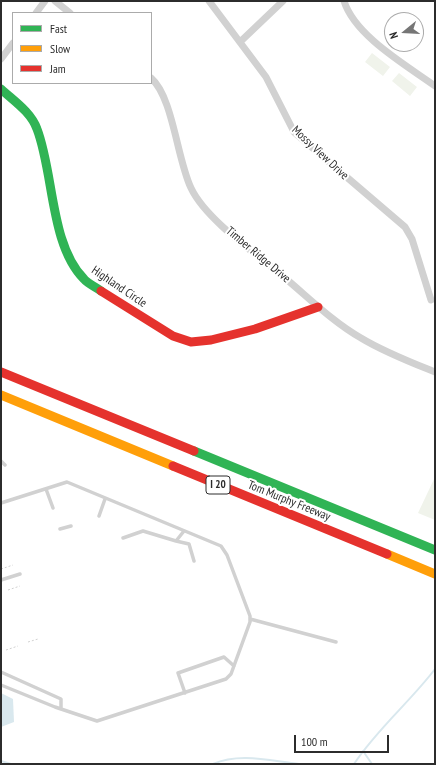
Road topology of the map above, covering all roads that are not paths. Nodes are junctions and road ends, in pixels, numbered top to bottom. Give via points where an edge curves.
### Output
1 (45, 1) edge
2 (55, 1) edge
3 (209, 1) edge
4 (283, 1) edge
5 (344, 1) edge
6 (37, 12) edge
7 (69, 12) edge
8 (240, 42) junction
9 (12, 44) edge
10 (1, 59) edge
11 (152, 79) edge
12 (435, 86) edge
13 (1, 89) edge
14 (431, 300) dead end
15 (318, 307) junction
16 (1, 372) edge
17 (435, 372) edge
18 (1, 395) edge
19 (1, 461) edge
20 (5, 465) dead end
21 (46, 489) junction
22 (105, 499) junction
23 (1, 503) edge
24 (53, 508) dead end
25 (99, 516) dead end
26 (71, 526) dead end
27 (60, 529) dead end
28 (184, 531) junction
29 (123, 538) dead end
30 (176, 541) junction
31 (435, 550) edge
32 (194, 561) dead end
33 (20, 574) dead end
34 (435, 574) edge
35 (1, 580) edge
36 (250, 619) junction
37 (336, 642) dead end
38 (234, 666) junction
39 (1, 672) edge
40 (1, 685) edge
41 (185, 693) junction
42 (61, 709) junction

1 - 6 street
2 - 7 street
3 - 8 street, Mossy View Drive
4 - 8 street
5 - 12 street via 362,32
8 - 14 street, Mossy View Drive via 266,77 294,132 405,227 412,239
9 - 10 street
11 - 15 street, Timber Ridge Drive via 161,91 191,190 217,221
13 - 15 main road, Highland Circle via 26,111 36,129 61,234 69,259 84,280 173,336 191,342 211,340 255,329
15 - 17 street, Timber Ridge Drive via 360,338
16 - 31 main road, Tom Murphy Freeway / I 20
18 - 34 main road, Tom Murphy Freeway / I 20
19 - 20 lane
21 - 22 lane via 66,482
21 - 23 lane
21 - 24 lane
22 - 25 lane
22 - 28 lane
26 - 27 lane
28 - 30 lane
28 - 36 lane via 221,546 224,550
29 - 30 lane via 143,531
30 - 32 lane via 189,544
33 - 35 lane
36 - 37 lane
36 - 38 lane
38 - 41 lane via 226,679
38 - 41 lane via 224,658 178,673
39 - 42 lane via 61,699
40 - 42 lane
41 - 42 lane via 97,721

